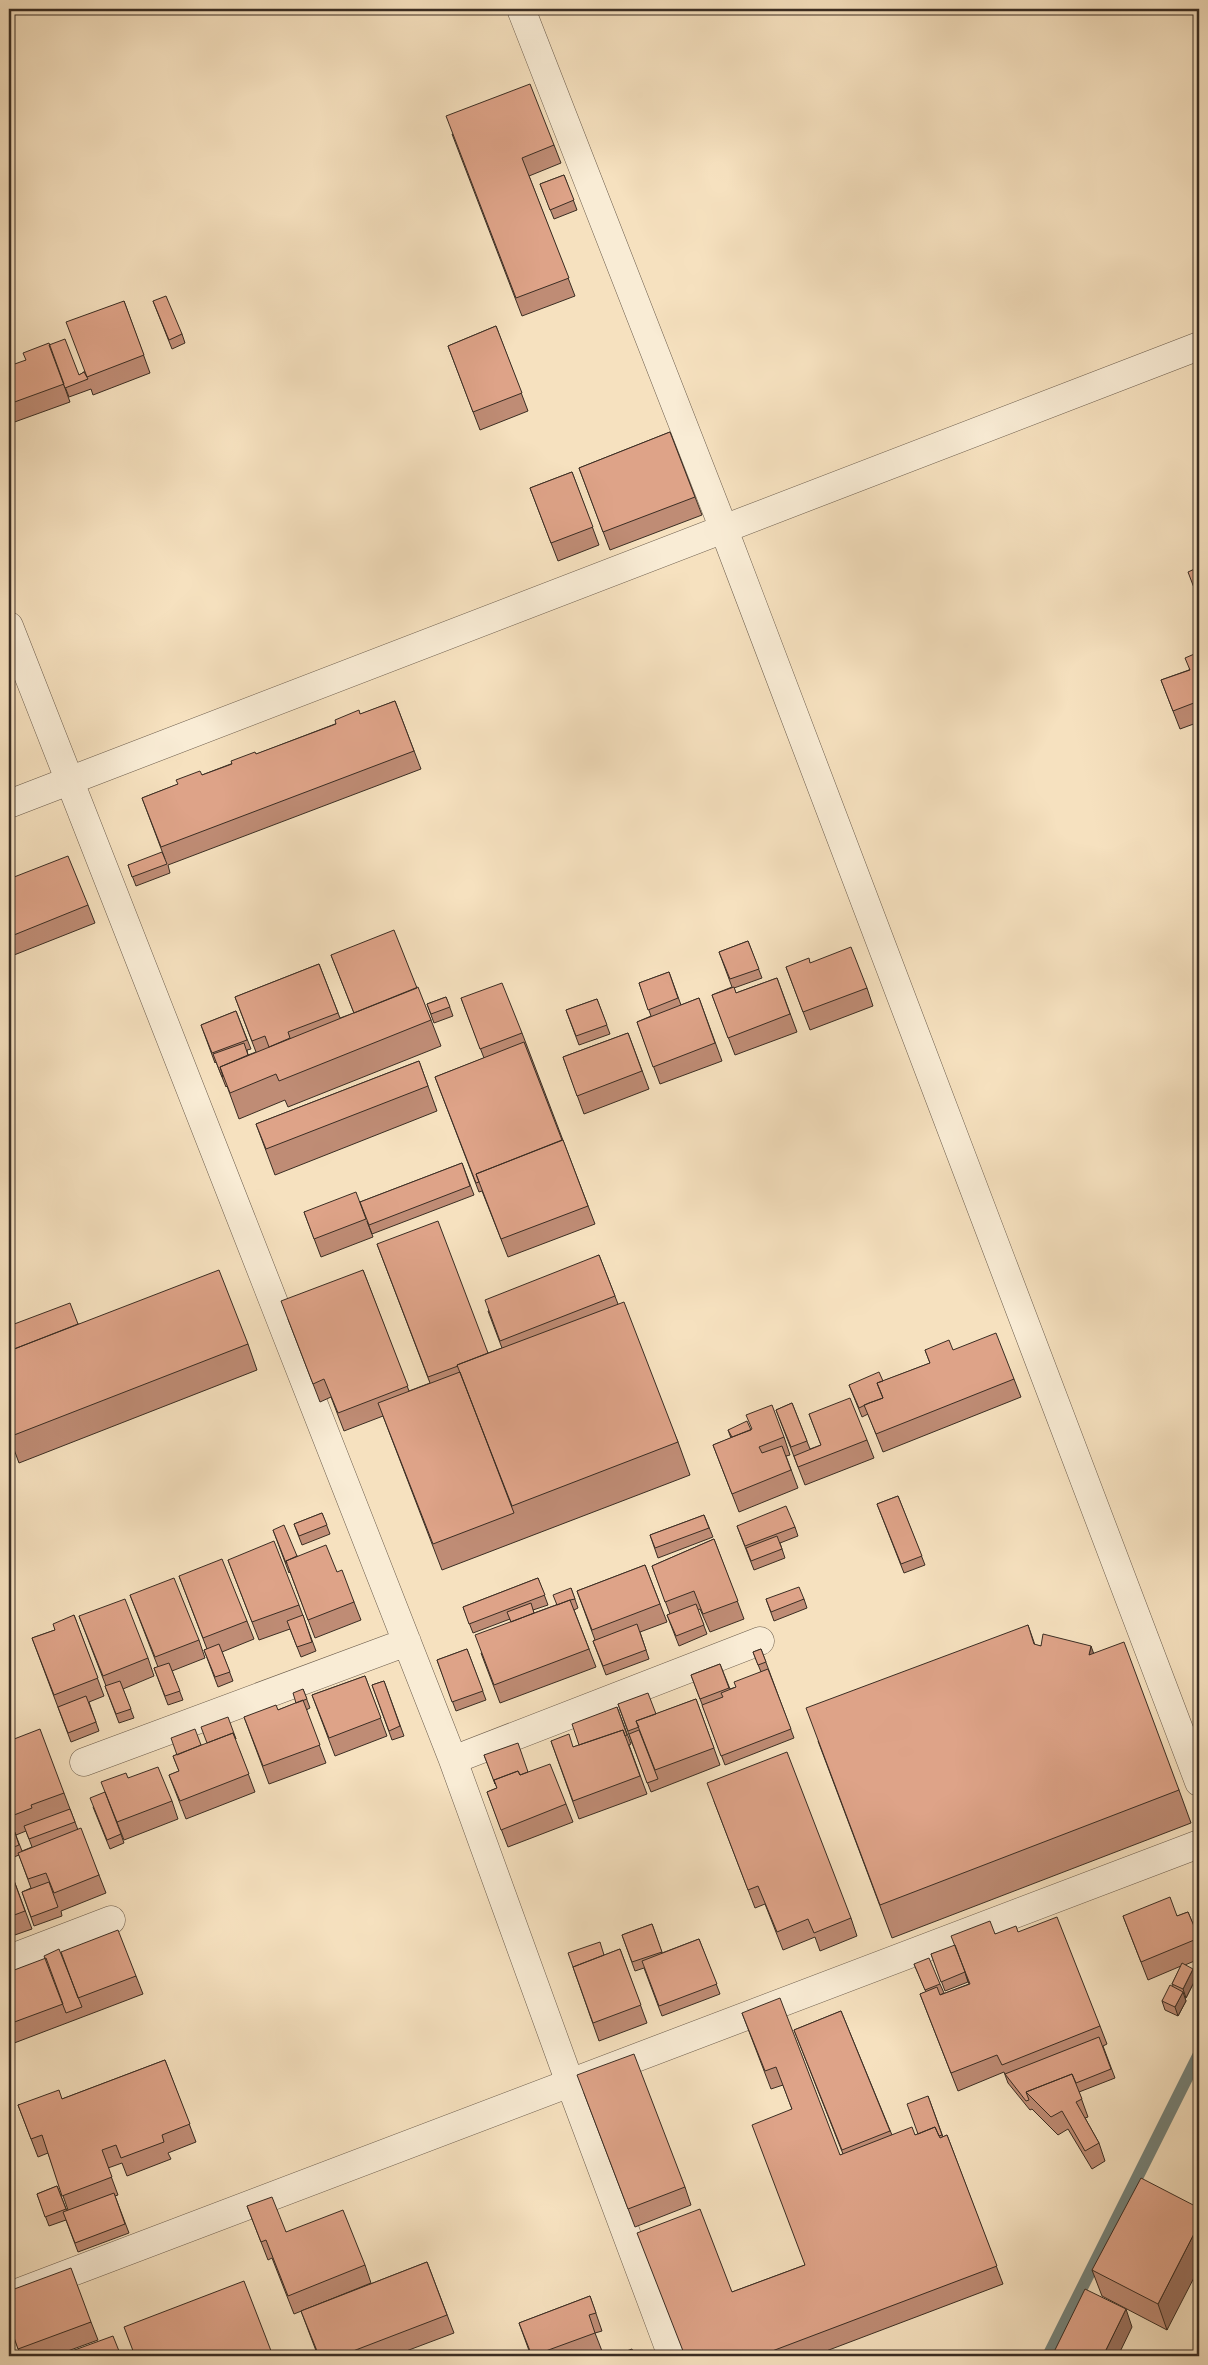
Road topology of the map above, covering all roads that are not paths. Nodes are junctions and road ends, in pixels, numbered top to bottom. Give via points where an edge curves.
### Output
1 (521, 9) edge
2 (1199, 346) edge
3 (723, 527) junction
4 (9, 626) edge
5 (71, 780) junction
6 (9, 804) edge
7 (760, 1641) dead end
8 (407, 1642) junction
9 (453, 1760) junction
10 (84, 1762) dead end
11 (1199, 1782) edge
12 (1199, 1844) edge
13 (112, 1920) dead end
14 (9, 1959) edge
15 (570, 2083) junction
16 (9, 2296) edge
17 (672, 2356) edge

1 - 3 street
2 - 3 street
3 - 5 street
3 - 11 street
4 - 5 street
5 - 6 street
5 - 8 street
7 - 9 street
8 - 9 street
8 - 10 street
9 - 15 street
12 - 15 street
13 - 14 street
15 - 16 street
15 - 17 street

